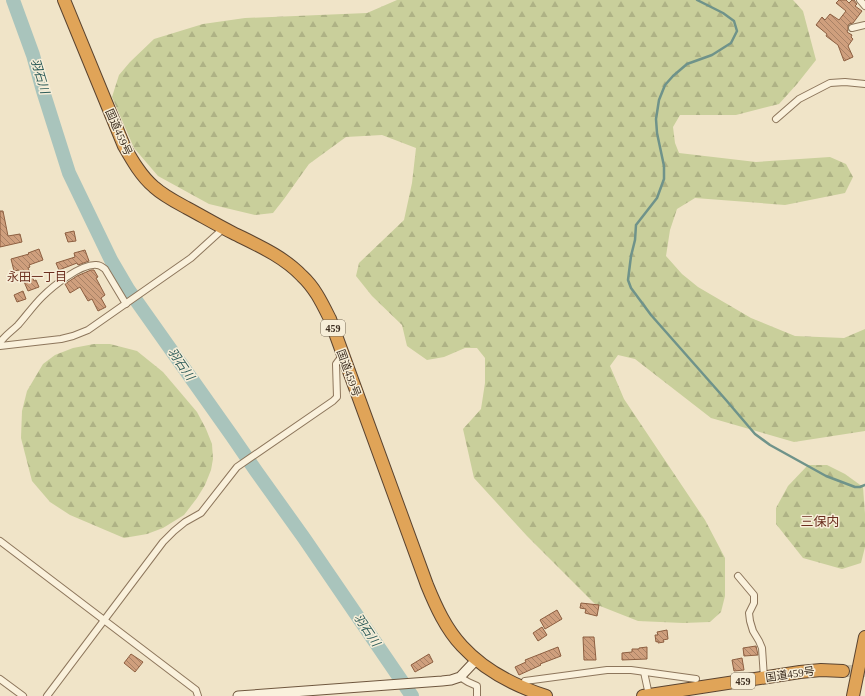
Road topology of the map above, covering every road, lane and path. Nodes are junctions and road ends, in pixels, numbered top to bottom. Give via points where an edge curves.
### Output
1 (64, 0) edge
2 (860, 0) edge
3 (865, 6) edge
4 (865, 25) edge
5 (852, 28) dead end
6 (865, 84) edge
7 (776, 119) dead end
8 (224, 228) junction
9 (128, 302) junction
10 (0, 344) edge
11 (344, 357) junction
12 (0, 541) edge
13 (738, 576) dead end
14 (104, 620) junction
15 (865, 637) edge
16 (477, 659) junction
17 (843, 671) tunnel mouth
18 (644, 672) junction
19 (460, 677) junction
20 (764, 678) junction
21 (0, 679) edge
22 (696, 679) dead end
23 (525, 681) dead end
24 (3, 683) edge
25 (332, 693) edge
26 (23, 696) edge
27 (47, 696) edge
28 (198, 696) edge
29 (238, 696) edge
30 (478, 696) edge
31 (546, 696) edge
32 (646, 696) edge
33 (853, 696) edge

1 - 8 highway, 国道459号 / 459 via 121,140 134,164 154,187 172,200
2 - 3 street
4 - 5 street
6 - 7 street via 830,83 799,98
8 - 9 street via 191,258
8 - 11 highway, 国道459号 / 459 via 270,252 303,276 323,305
9 - 10 street via 88,330 73,336
9 - 10 street via 105,268 97,265 83,267 42,296
11 - 14 street via 336,364 337,397 237,467 201,513 185,522 164,542
11 - 16 highway, 国道459号 / 459 via 426,585 451,632
12 - 14 street
13 - 20 street via 754,595 754,603 749,614 753,631 762,648
14 - 27 street
14 - 28 street via 196,690
15 - 33 highway
16 - 19 street
16 - 31 highway, 国道459号 / 459 via 505,679 526,690
17 - 20 highway, 国道459号 / 459 via 821,670
18 - 22 street
18 - 23 street via 606,670
18 - 32 street
19 - 25 street
19 - 30 street via 477,686
20 - 32 highway, 国道459号 / 459
21 - 24 street
24 - 26 street
25 - 29 street

